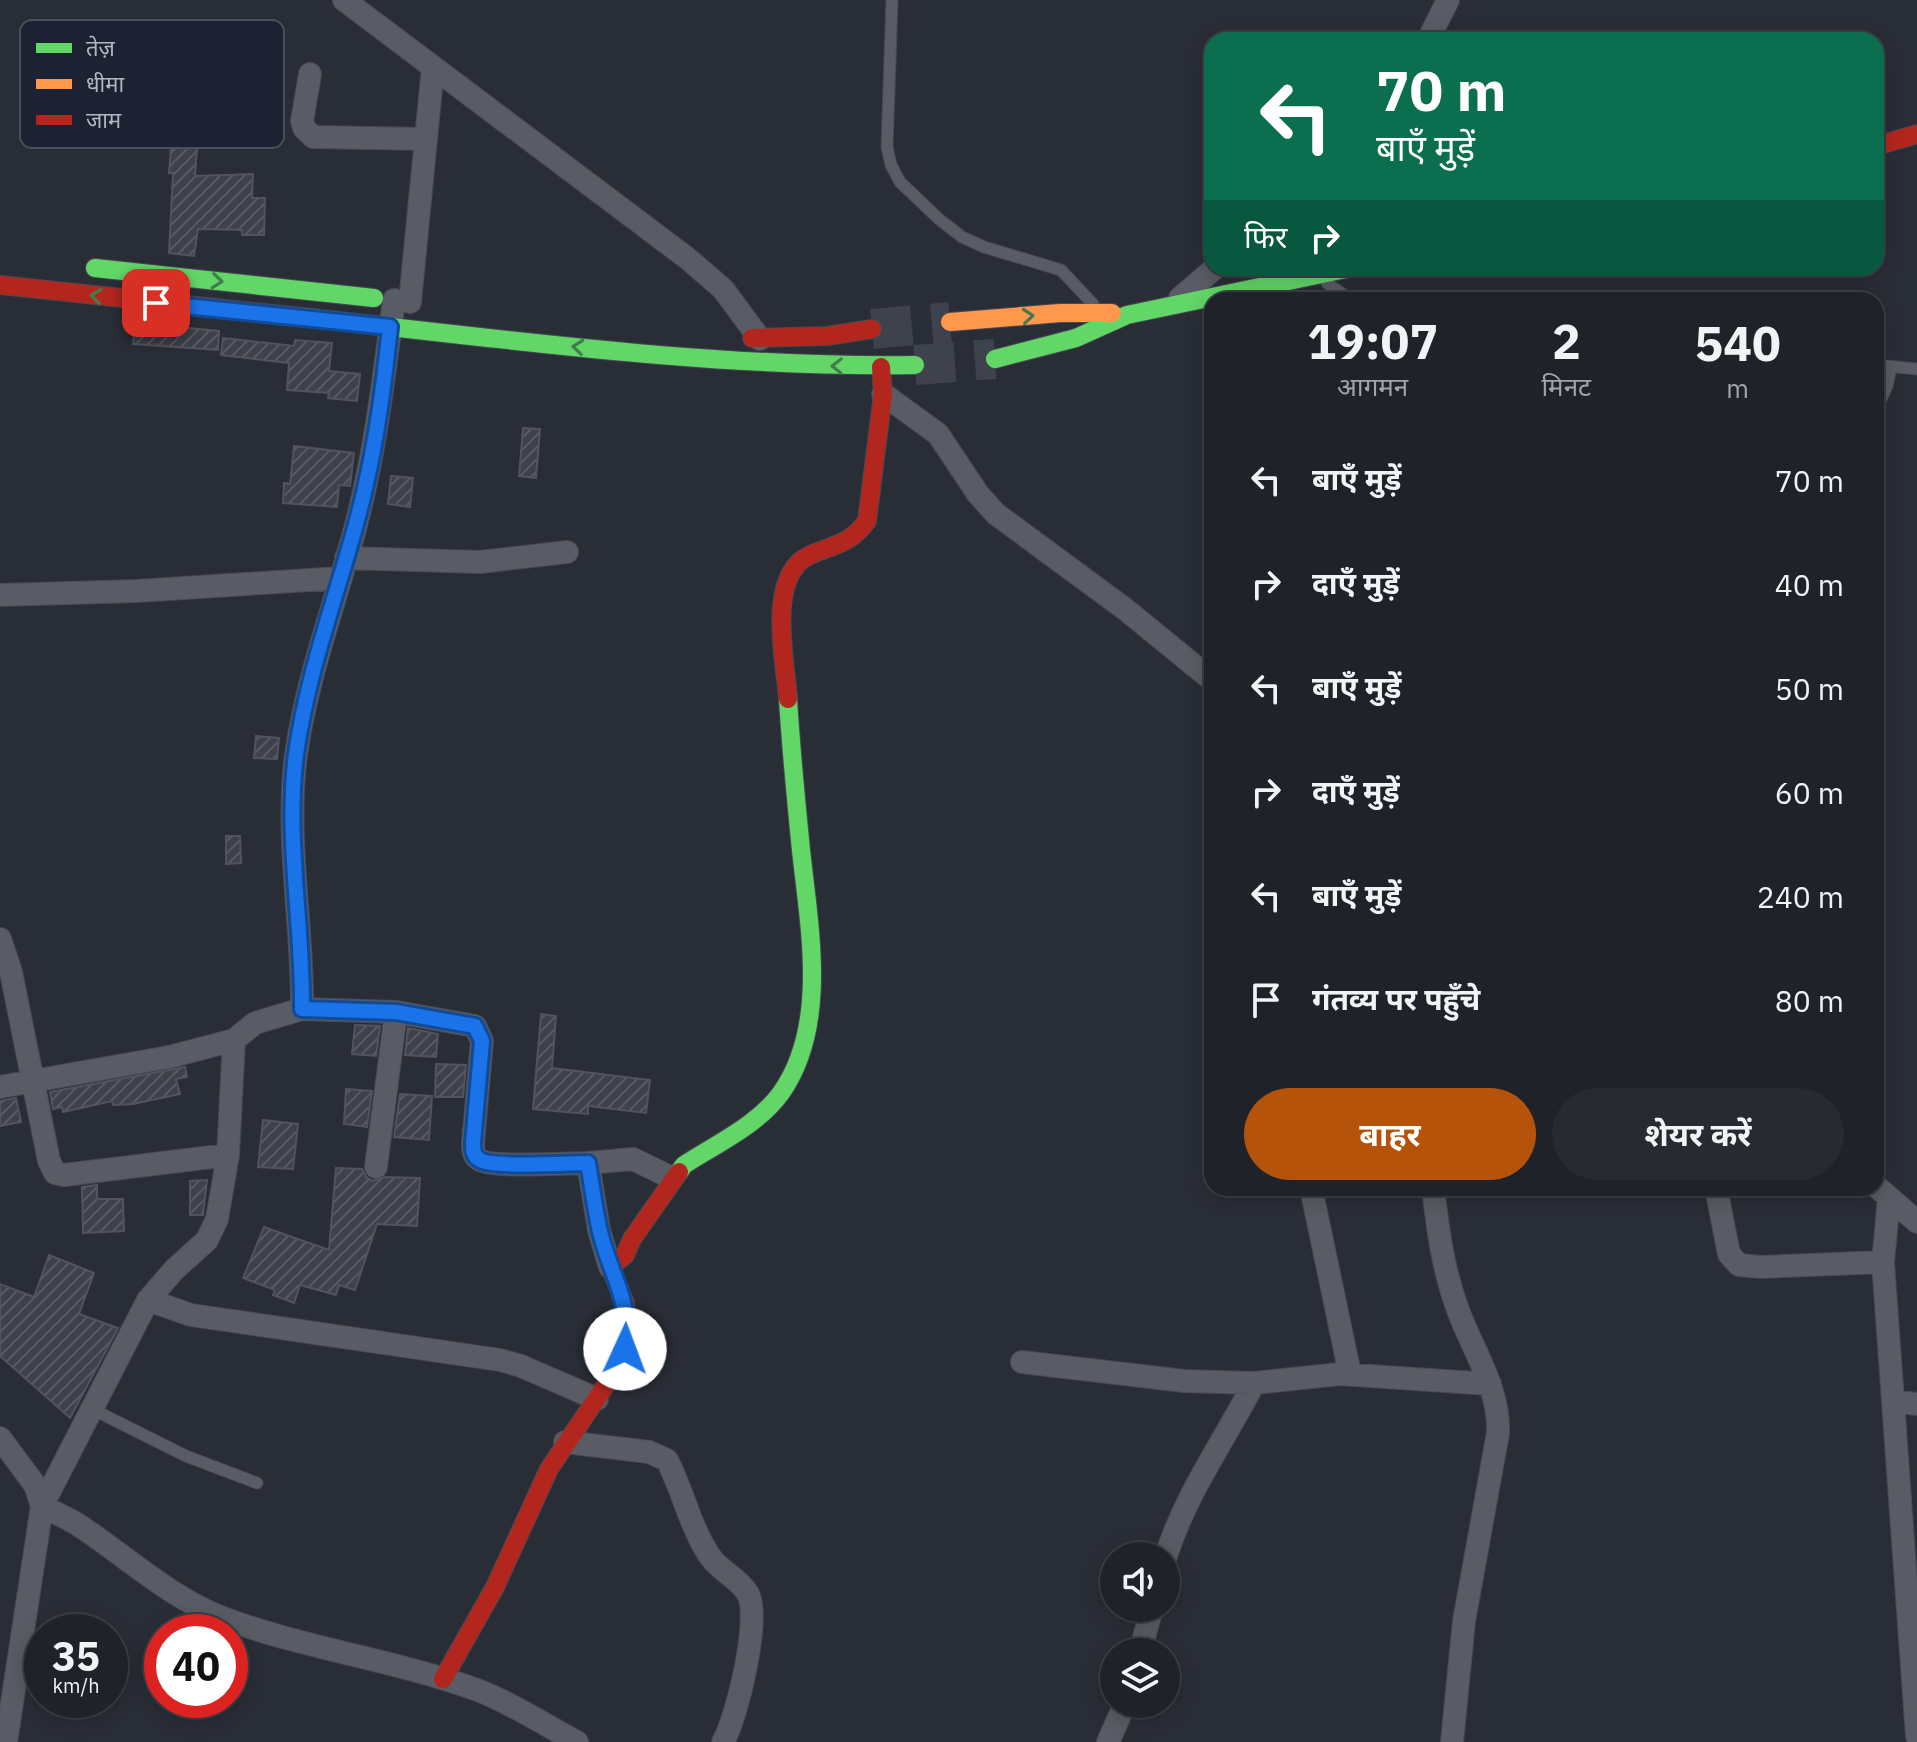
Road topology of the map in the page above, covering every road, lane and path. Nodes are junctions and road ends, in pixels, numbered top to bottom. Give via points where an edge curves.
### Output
1 (344, 0) edge
2 (892, 0) edge
3 (1448, 0) edge
4 (1432, 32) edge
5 (433, 67) junction
6 (310, 74) dead end
7 (1917, 134) edge
8 (424, 139) junction
9 (1884, 144) edge
10 (79, 266) dead end
11 (1206, 276) edge
12 (1317, 276) joint
13 (0, 285) edge
14 (1241, 292) edge
15 (1340, 292) edge
16 (1204, 300) edge
17 (409, 302) junction
18 (1170, 307) junction
19 (1104, 318) junction
20 (950, 322) tunnel mouth
21 (390, 327) junction
22 (872, 329) tunnel mouth
23 (730, 337) dead end
24 (760, 339) junction
25 (995, 359) tunnel mouth
26 (915, 365) tunnel mouth
27 (1884, 366) edge
28 (881, 367) junction
29 (1891, 367) junction
30 (1917, 369) edge
31 (1884, 393) edge
32 (883, 394) junction
33 (567, 552) dead end
34 (343, 568) junction
35 (0, 595) edge
36 (1204, 673) edge
37 (0, 939) edge
38 (302, 1009) junction
39 (396, 1012) junction
40 (234, 1040) junction
41 (34, 1081) junction
42 (0, 1087) edge
43 (228, 1155) junction
44 (588, 1163) junction
45 (376, 1167) dead end
46 (672, 1178) junction
47 (1884, 1193) edge
48 (1313, 1196) edge
49 (1434, 1196) edge
50 (1718, 1196) edge
51 (1883, 1196) edge
52 (1917, 1222) edge
53 (1883, 1262) junction
54 (610, 1267) junction
55 (148, 1300) junction
56 (1022, 1362) dead end
57 (1350, 1374) junction
58 (1254, 1383) junction
59 (1490, 1384) junction
60 (597, 1399) junction
61 (1893, 1401) junction
62 (1917, 1404) edge
63 (92, 1409) junction
64 (0, 1438) edge
65 (565, 1442) junction
66 (257, 1483) dead end
67 (42, 1506) junction
68 (1171, 1542) edge
69 (443, 1679) junction
70 (1119, 1718) edge
71 (1917, 1736) edge
72 (6, 1742) edge
73 (577, 1742) edge
74 (723, 1742) edge
75 (1108, 1742) edge
76 (1452, 1742) edge

1 - 5 street
2 - 19 lane via 887,147 900,182 962,237 1061,270
3 - 4 street
5 - 8 street
5 - 24 street via 687,258 723,289
6 - 8 street via 302,121 313,137
7 - 9 main road
8 - 17 street
10 -> 17 main road
11 - 18 street
12 - 14 main road
12 - 15 lane
21 -> 13 main road
16 - 18 main road
17 - 21 street
18 - 19 main road
20 -> 19 main road
19 - 25 main road via 1063,342
28 -> 21 main road via 705,360
21 - 34 street via 377,435
22 - 24 main road
23 - 24 main road
26 - 28 main road
27 - 29 lane
28 - 32 main road
29 - 30 lane
29 - 31 lane
32 - 36 street via 938,434 996,514
32 - 46 main road via 867,521 855,537 797,560 784,578 781,596 813,965 804,1037 780,1094 751,1122 691,1159
33 - 34 street
34 - 35 street via 137,591
34 - 38 street via 296,758 292,827
37 - 41 street
38 - 39 street
38 - 40 street via 255,1023
39 - 44 street via 478,1030 482,1041 473,1151 480,1161
39 - 45 street
40 - 41 street
40 - 43 street
41 - 42 street
41 - 43 street via 50,1166 59,1175
43 - 55 street via 212,1231
44 - 46 street via 633,1159
44 - 54 street
46 - 54 main road via 625,1255
47 - 52 street
48 - 57 street
49 - 59 street via 1447,1276
50 - 53 street via 1729,1254 1739,1265
51 - 53 street
53 - 61 street
54 - 60 main road via 625,1303 627,1330 618,1367
55 - 60 street via 191,1315 500,1360
55 - 63 street
56 - 58 street via 1141,1377
57 - 58 street
57 - 59 street
58 - 68 street via 1194,1487
59 - 76 street via 1498,1433 1460,1645
60 - 65 main road
61 - 62 street
61 - 71 street
63 - 66 lane via 178,1452
63 - 67 street
64 - 67 street via 35,1485
65 - 69 main road via 495,1587
65 - 74 street via 649,1452 667,1460 709,1556 747,1592 753,1626
67 - 69 street via 79,1525 144,1574 220,1616
67 - 72 street
69 - 73 street via 483,1692
70 - 75 street

